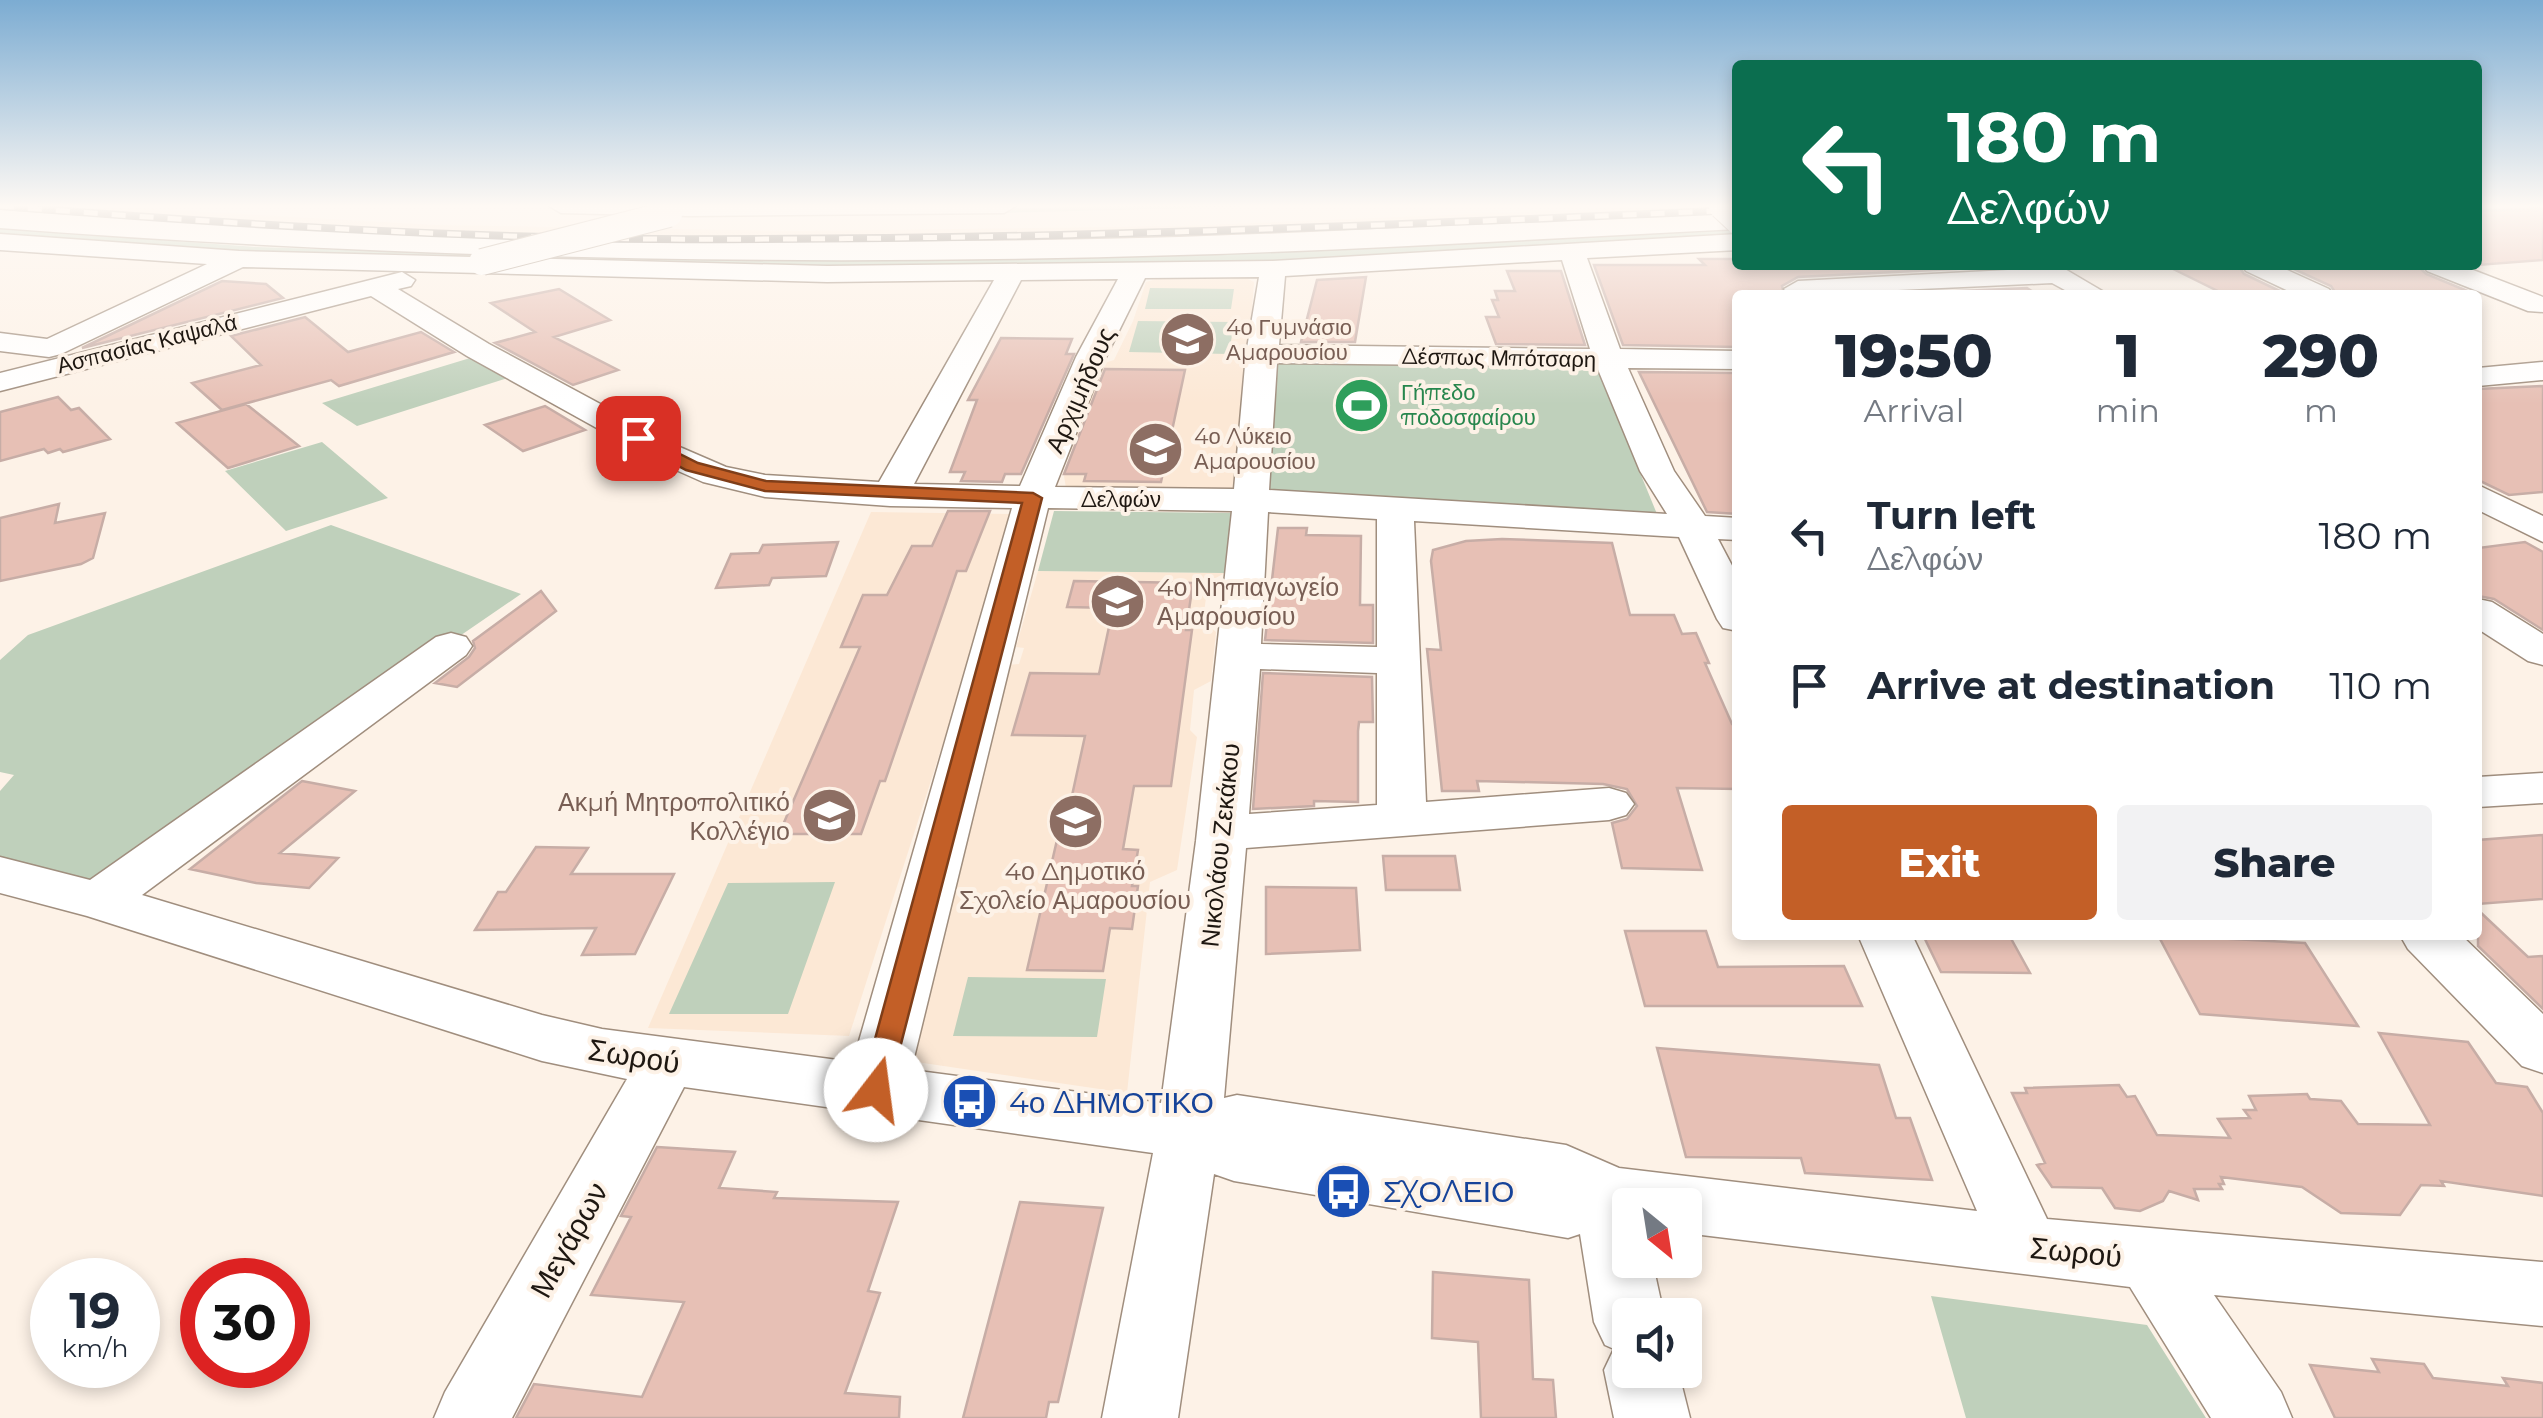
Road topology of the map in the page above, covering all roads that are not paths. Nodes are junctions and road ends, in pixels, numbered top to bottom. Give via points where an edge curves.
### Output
1 (211, 272) edge
2 (405, 272) edge
3 (435, 272) edge
4 (714, 272) edge
5 (1114, 272) edge
6 (1135, 272) edge
7 (1274, 272) edge
8 (1579, 272) edge
9 (2024, 272) edge
10 (2052, 272) edge
11 (2270, 272) edge
12 (2455, 272) edge
13 (1011, 273) junction
14 (374, 286) junction
15 (1823, 290) edge
16 (2086, 290) edge
17 (2308, 290) edge
18 (2540, 305) edge
19 (2482, 310) edge
20 (0, 342) edge
21 (49, 348) junction
22 (1261, 354) junction
23 (1609, 360) junction
24 (1732, 360) edge
25 (2543, 371) edge
26 (0, 374) edge
27 (2482, 376) edge
28 (0, 382) edge
29 (890, 495) junction
30 (1033, 498) junction
31 (1248, 500) junction
32 (2490, 503) edge
33 (2543, 504) edge
34 (1394, 509) junction
35 (1693, 526) junction
36 (1732, 529) edge
37 (2543, 531) edge
38 (1732, 607) edge
39 (2482, 614) edge
40 (451, 646) dead end
41 (2543, 652) edge
42 (1240, 656) junction
43 (1398, 662) junction
44 (2543, 788) edge
45 (2482, 792) edge
46 (1608, 804) dead end
47 (1402, 818) junction
48 (1221, 833) junction
49 (5, 882) edge
50 (98, 900) junction
51 (1887, 940) edge
52 (2433, 940) edge
53 (2543, 1050) edge
54 (667, 1062) junction
55 (876, 1090) junction
56 (1188, 1132) junction
57 (1610, 1194) junction
58 (2026, 1247) junction
59 (2150, 1259) junction
60 (2543, 1294) edge
61 (1625, 1298) edge
62 (1645, 1388) edge
63 (472, 1418) edge
64 (1140, 1418) edge
65 (1652, 1418) edge
66 (2254, 1418) edge

1 - 21 street
2 - 14 street
3 - 14 street, Ασπασίας Καψαλά
4 - 13 street
5 - 13 street
6 - 30 street, Αρχιμήδους
7 - 22 street, Νικολάου Ζεκάκου
8 - 23 street
9 - 15 street
10 - 16 street
11 - 17 street
12 - 18 street
13 - 29 street
14 - 28 street, Ασπασίας Καψαλά
14 - 29 street, Δελφών via 692,466 765,486
18 - 19 street
20 - 21 street
21 - 26 street
22 - 23 street, Δέσπως Μπότσαρη
22 - 31 street, Νικολάου Ζεκάκου
23 - 24 street, Δέσπως Μπότσαρη
23 - 35 street via 1658,470
25 - 27 street
29 - 30 street, Δελφών
30 - 31 street, Δελφών
30 - 55 street, Αρχιμήδους
31 - 34 street, Δελφών
31 - 42 street, Νικολάου Ζεκάκου
32 - 33 street
32 - 37 street
34 - 35 street, Δελφών
34 - 43 street
35 - 36 street, Δελφών
35 - 38 street
39 - 41 street
40 - 50 street
42 - 43 street
42 - 48 street, Νικολάου Ζεκάκου
43 - 47 street
44 - 45 street
46 - 47 street
47 - 48 street
48 - 56 street, Νικολάου Ζεκάκου
49 - 50 street, Σωρού
50 - 54 street, Σωρού via 542,1038
51 - 58 street
52 - 53 street
54 - 55 street, Σωρού
54 - 63 street, Μεγάρων
55 - 56 street, Σωρού
56 - 57 street, Σωρού via 1234,1154 1568,1209
56 - 64 street, Νικολάου Ζεκάκου
57 - 58 street, Σωρού
57 - 61 street
58 - 59 street, Σωρού
59 - 60 street, Σωρού
59 - 66 street
62 - 65 street

